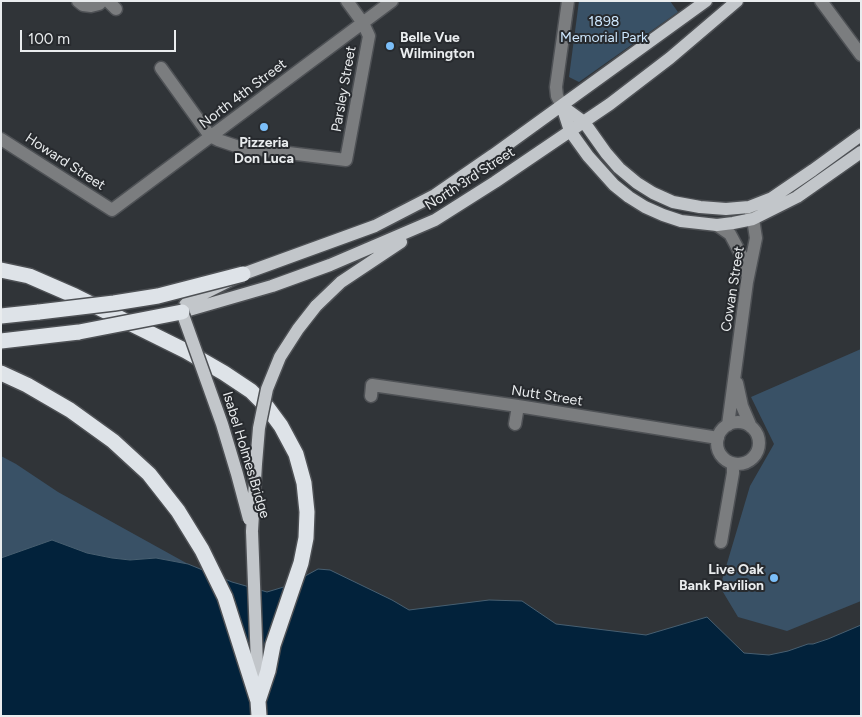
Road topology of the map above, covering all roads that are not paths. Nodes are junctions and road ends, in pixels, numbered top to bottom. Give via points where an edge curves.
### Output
1 (78, 1) edge
2 (102, 1) edge
3 (347, 1) edge
4 (392, 1) edge
5 (568, 1) edge
6 (706, 1) edge
7 (737, 1) edge
8 (821, 1) edge
9 (363, 23) junction
10 (861, 55) edge
11 (160, 68) dead end
12 (562, 106) junction
13 (584, 122) junction
14 (570, 131) junction
15 (861, 134) edge
16 (210, 136) junction
17 (1, 139) edge
18 (861, 152) edge
19 (112, 210) joint
20 (751, 213) junction
21 (435, 220) junction
22 (716, 225) junction
23 (1, 270) edge
24 (243, 274) junction
25 (747, 282) junction
26 (182, 312) junction
27 (1, 316) edge
28 (1, 340) edge
29 (1, 373) edge
30 (735, 376) junction
31 (371, 390) dead end
32 (518, 406) junction
33 (515, 424) dead end
34 (728, 425) junction
35 (751, 427) junction
36 (718, 438) junction
37 (733, 464) junction
38 (252, 531) junction
39 (721, 542) dead end
40 (259, 708) edge

1 - 2 street via 91,6
3 - 9 street
4 - 9 street, North 4th Street
5 - 12 street via 556,87
6 - 12 main road, North 3rd Street
7 - 13 main road, North 3rd Street via 670,58
8 - 10 street
9 - 16 street, North 4th Street
9 - 16 street, Parsley Street via 369,36 346,160 239,147
11 - 16 street
12 - 13 main road
12 - 14 main road
12 - 24 main road, North 3rd Street via 435,195 375,226
13 - 14 main road, North 3rd Street
13 - 20 main road via 619,168 652,193 673,202
14 - 21 main road, North 3rd Street
14 - 22 main road via 602,172 629,197 681,221
15 - 20 main road
16 - 19 street, North 4th Street
17 - 19 street, Howard Street
18 - 20 main road via 797,197
20 - 22 main road via 733,223
20 - 25 street, Cowan Street via 756,238
21 - 26 main road, North 3rd Street via 330,265
21 - 38 main road, bridge via 341,282 316,306 280,357 267,389 259,428
22 - 25 street via 730,234 736,244 745,262
23 - 40 highway via 29,276 75,296 224,372 251,391 281,426 296,454 304,483 306,538 301,563 273,645
24 - 26 main road, bridge via 189,301
24 - 27 highway, bridge via 158,296
25 - 30 street, Cowan Street
26 - 28 highway, bridge via 79,332
26 - 38 main road, Isabel Holmes Bridge, bridge via 222,424
29 - 40 highway via 70,410 113,441 149,474 178,511 202,550 224,597
30 - 34 street, Cowan Street
30 - 35 street, Cowan Street
31 - 32 street, Nutt Street
32 - 33 street
32 - 36 street, Nutt Street
34 - 35 street via 736,422
34 - 36 street
35 - 37 street via 756,432 759,446 747,463
36 - 37 street via 721,456
37 - 39 street
38 - 40 main road, Isabel Holmes Bridge

